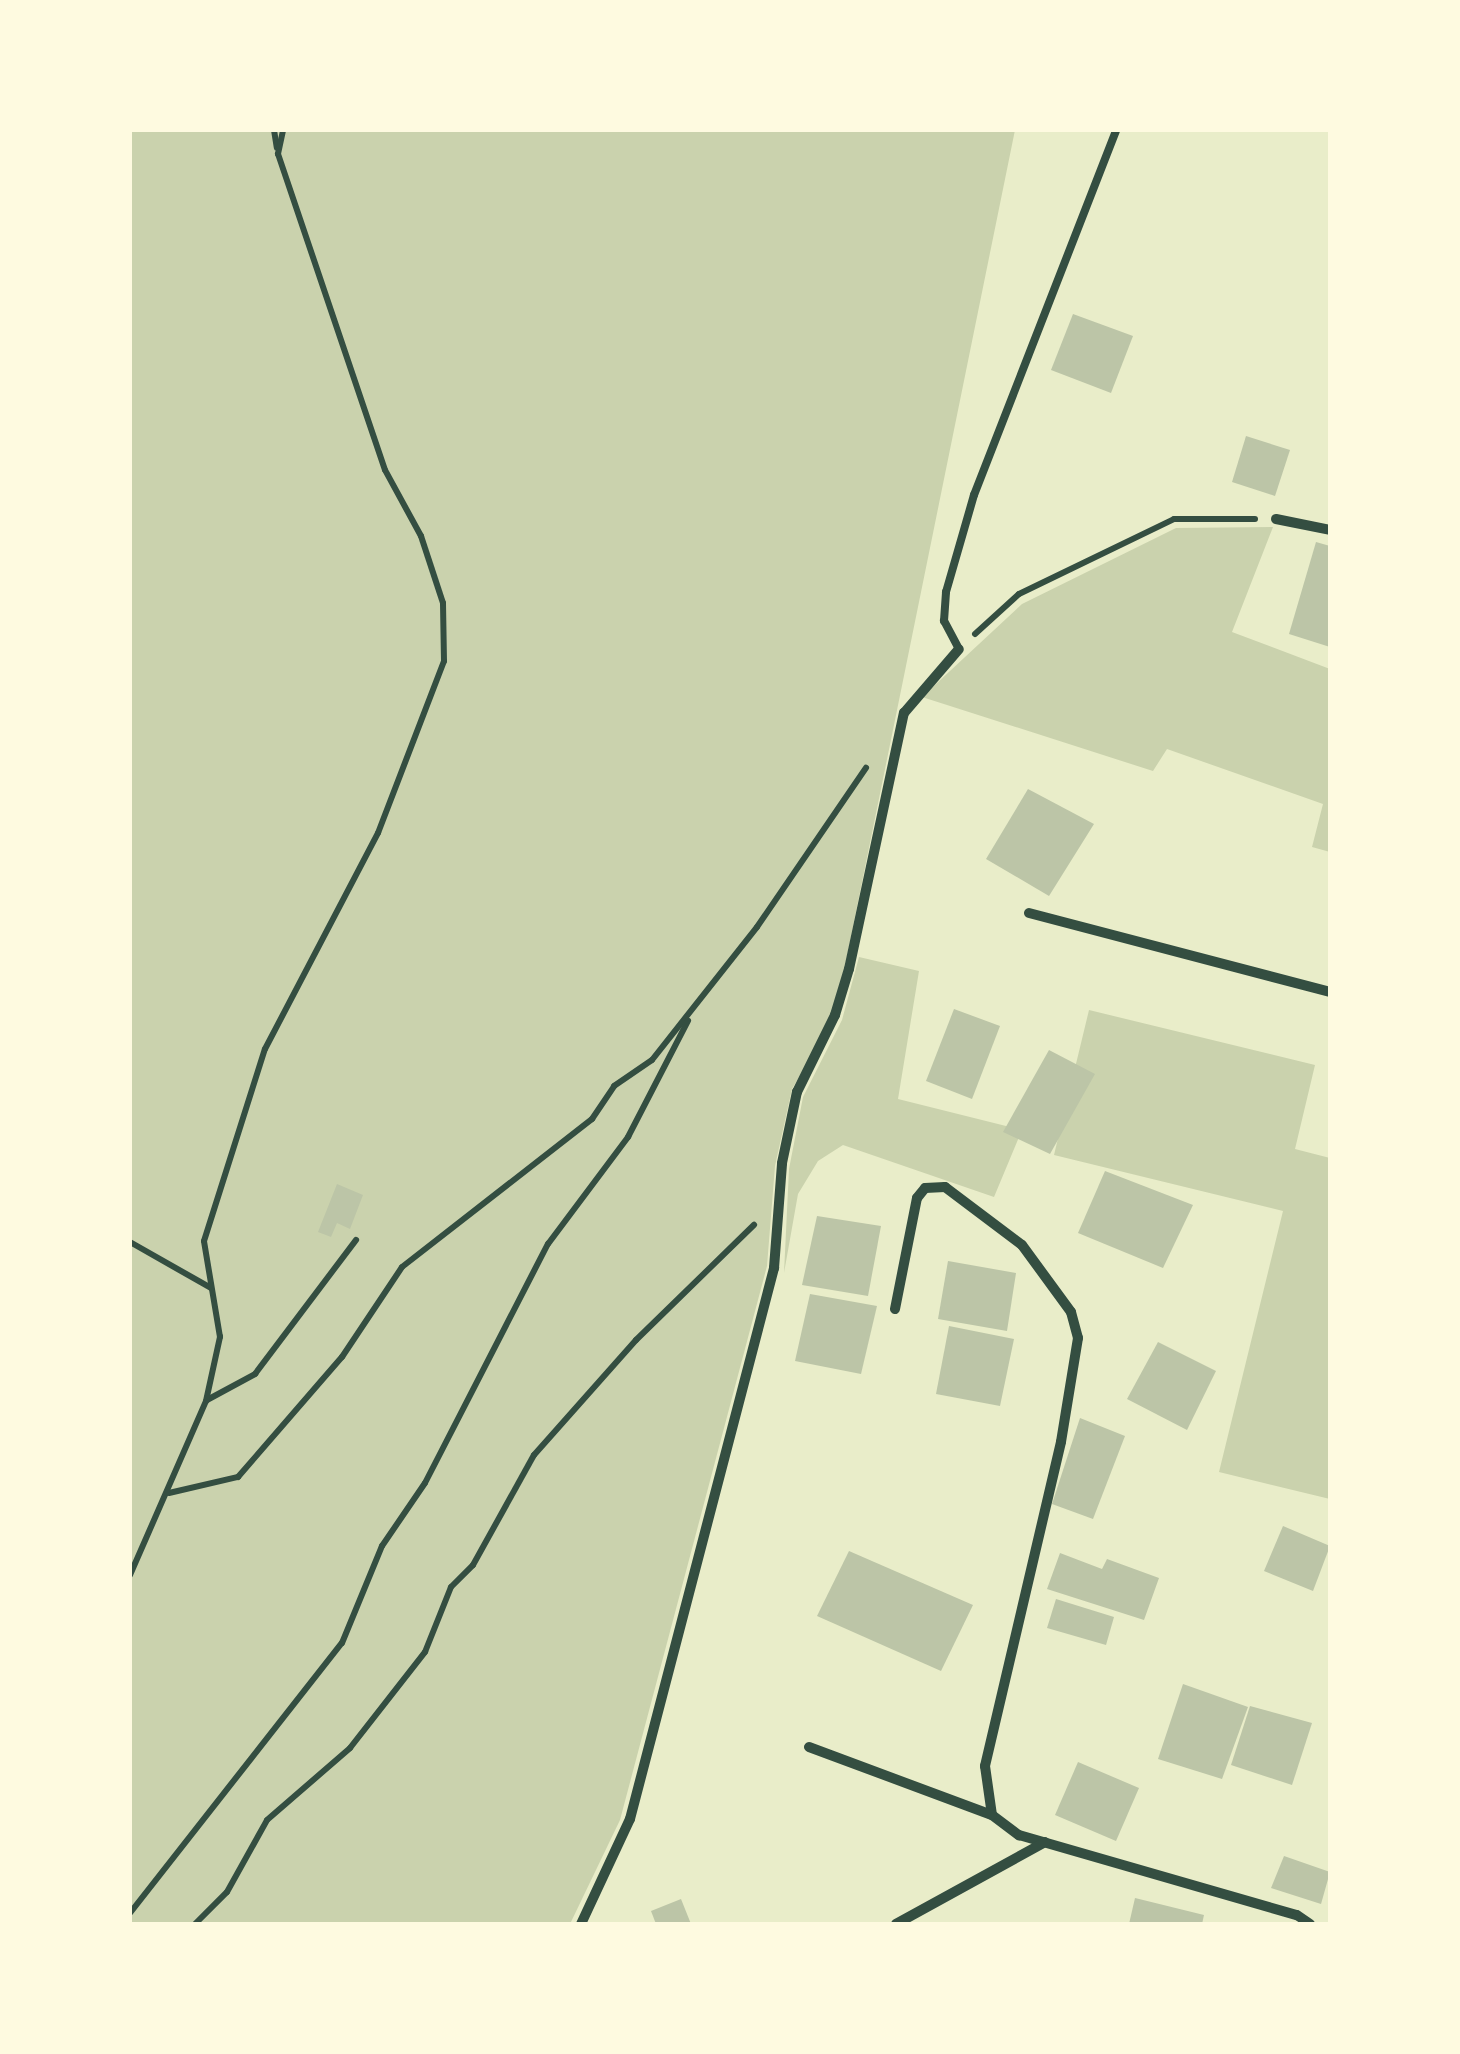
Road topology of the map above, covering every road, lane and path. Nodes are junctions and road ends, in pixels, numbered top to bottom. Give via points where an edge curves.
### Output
1 (274, 130) edge
2 (283, 130) edge
3 (1116, 130) edge
4 (278, 154) junction
5 (1276, 519) joint
6 (1330, 530) edge
7 (958, 650) junction
8 (871, 761) dead end
9 (1029, 913) dead end
10 (1330, 992) edge
11 (690, 1015) junction
12 (779, 1199) junction
13 (356, 1240) dead end
14 (130, 1242) edge
15 (211, 1288) junction
16 (895, 1309) dead end
17 (206, 1401) junction
18 (168, 1493) junction
19 (130, 1576) edge
20 (810, 1747) dead end
21 (992, 1815) junction
22 (1045, 1842) junction
23 (130, 1913) edge
24 (196, 1924) edge
25 (580, 1924) edge
26 (896, 1924) edge
27 (1310, 1924) edge

1 - 4 path
2 - 4 path
3 - 7 lane via 974,495 946,592 944,621
4 - 15 path via 386,470 438,586 444,661 378,833 265,1050 204,1241
5 - 6 street
5 - 7 path via 1174,519 1019,594
7 - 12 street via 904,713 848,969 836,1015 797,1092
8 - 11 path
9 - 10 street
11 - 18 path via 652,1060 614,1086 592,1119 402,1267 342,1357 238,1476
11 - 23 path via 628,1137 548,1244 425,1483 382,1546 342,1643
12 - 24 path via 636,1340 534,1456 473,1565 451,1587 425,1652 350,1748 267,1820 227,1892
12 - 25 street via 774,1268 630,1819
13 - 17 path via 255,1374
14 - 15 path
15 - 17 path via 220,1337
16 - 21 street via 918,1198 925,1188 944,1187 1022,1245 1071,1312 1078,1338 1061,1442 984,1766
17 - 18 path
18 - 19 path
20 - 21 street
21 - 22 street via 1018,1835
22 - 26 street
22 - 27 street

